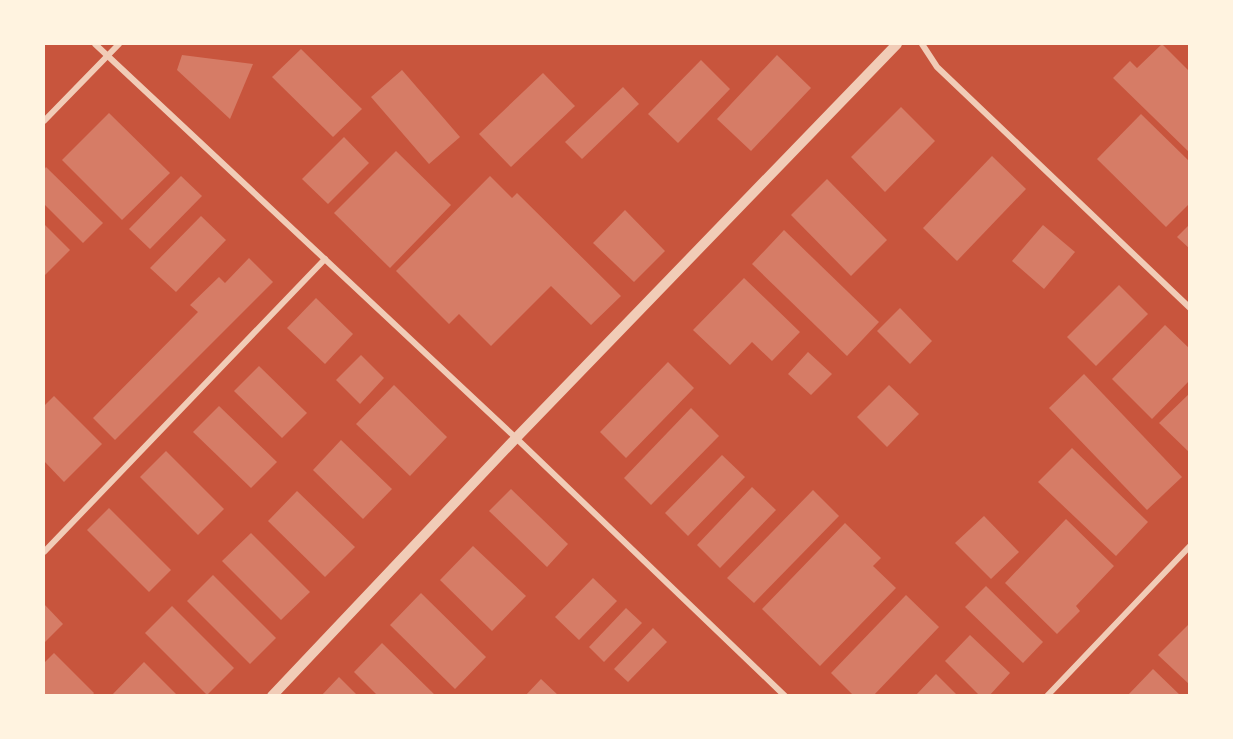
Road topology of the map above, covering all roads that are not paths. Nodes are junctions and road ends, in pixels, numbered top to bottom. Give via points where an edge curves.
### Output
1 (95, 44) edge
2 (119, 44) edge
3 (897, 44) edge
4 (922, 44) edge
5 (107, 55) junction
6 (44, 120) edge
7 (325, 259) junction
8 (1190, 308) edge
9 (516, 438) junction
10 (1190, 546) edge
11 (44, 552) edge
12 (272, 696) edge
13 (785, 696) edge
14 (1047, 696) edge

1 - 5 street
2 - 5 street
3 - 9 street
4 - 8 street via 937,67
5 - 6 street
5 - 7 street
7 - 9 street
7 - 11 street
9 - 12 street
9 - 13 street
10 - 14 street

